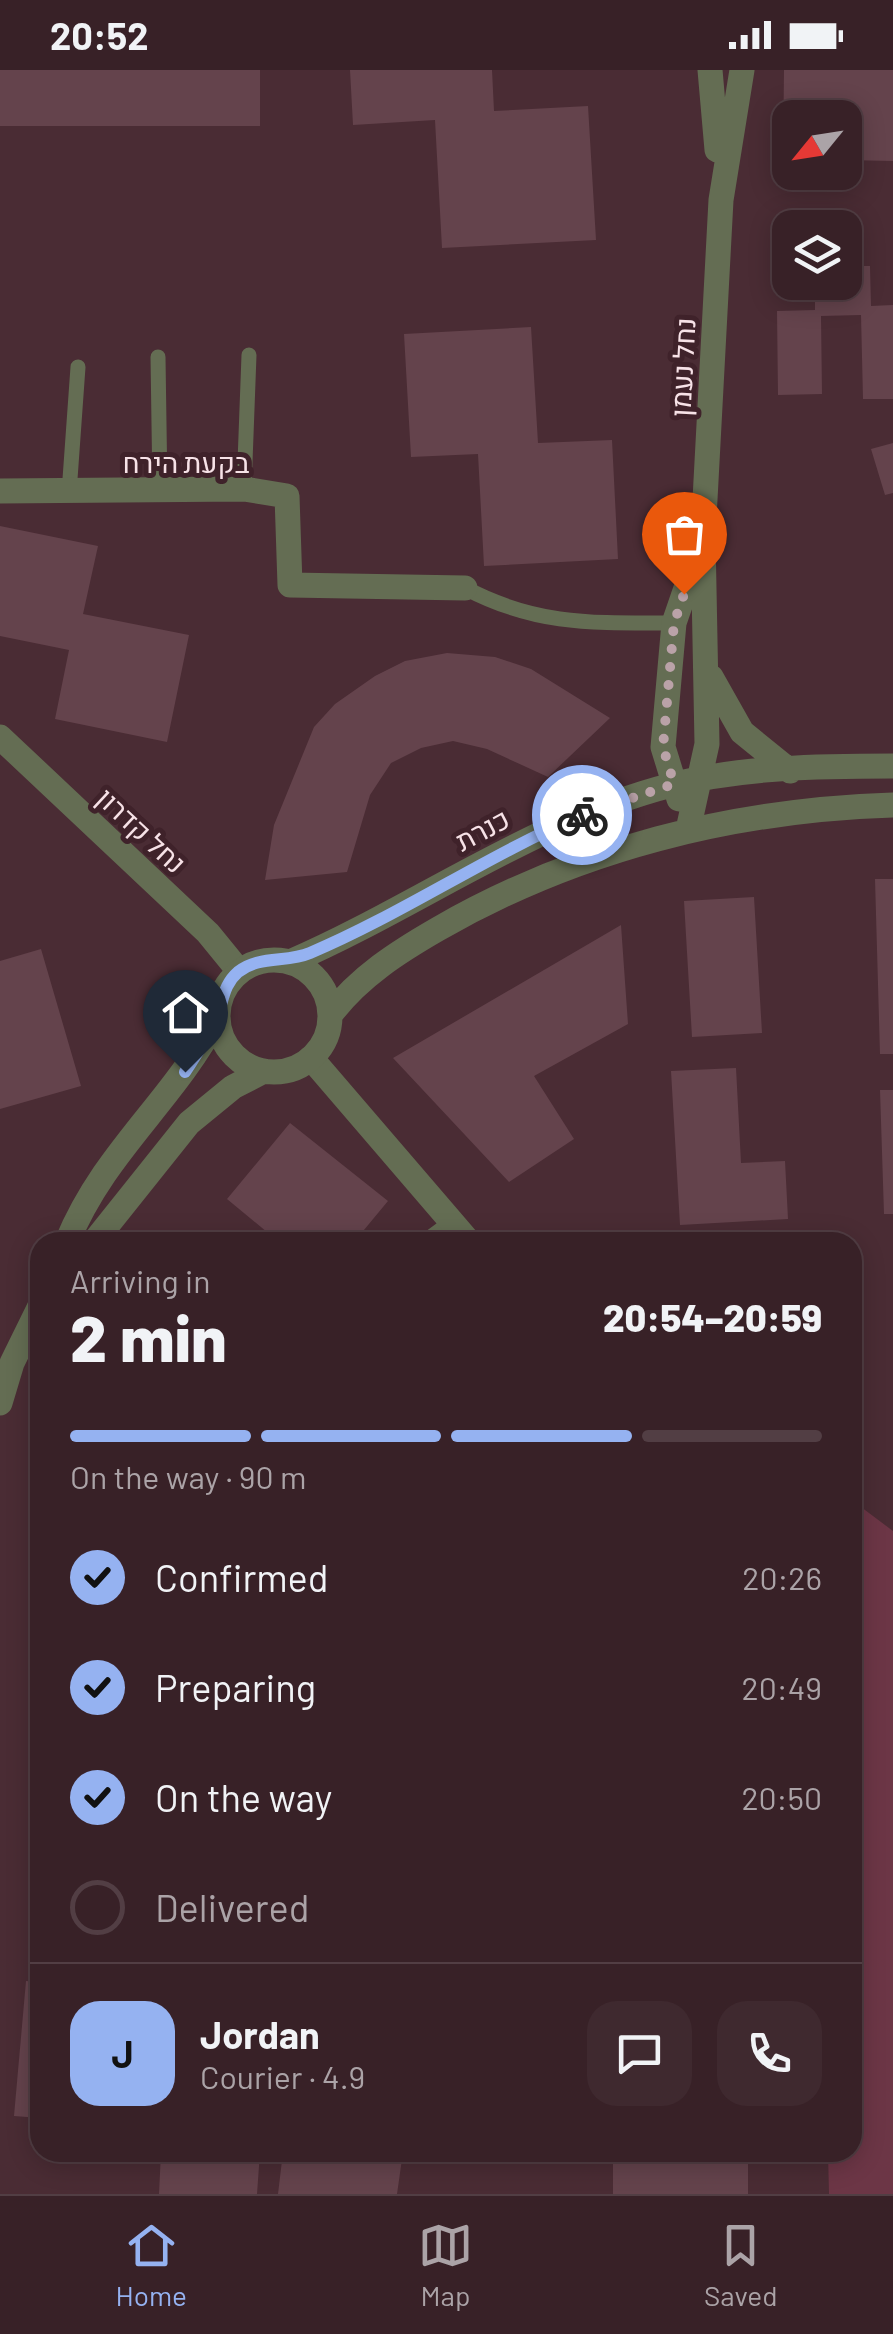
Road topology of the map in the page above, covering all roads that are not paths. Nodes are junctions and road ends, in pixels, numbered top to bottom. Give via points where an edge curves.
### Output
1 (710, 70) edge
2 (742, 70) edge
3 (720, 200) junction
4 (250, 355) dead end
5 (158, 357) dead end
6 (78, 368) dead end
7 (244, 489) junction
8 (0, 491) edge
9 (160, 491) junction
10 (69, 493) junction
11 (704, 537) junction
12 (465, 588) joint
13 (674, 623) junction
14 (707, 670) junction
15 (0, 737) edge
16 (893, 766) edge
17 (790, 771) junction
18 (687, 782) junction
19 (893, 804) edge
20 (688, 830) junction
21 (290, 962) junction
22 (240, 971) junction
23 (330, 1014) junction
24 (218, 1016) junction
25 (311, 1058) junction
26 (264, 1071) junction
27 (451, 1222) junction
28 (71, 1232) edge
29 (102, 1232) edge
30 (438, 1232) edge
31 (460, 1232) edge
32 (30, 1326) edge
33 (0, 1403) edge

1 - 3 street, נחל נעמן
2 - 3 street, נחל נעמן
3 - 11 street, נחל נעמן
4 - 7 lane
5 - 9 lane
6 - 10 lane
7 - 9 street, בקעת הירח
7 - 12 street, בקעת הירח via 287,496 290,585
8 - 10 street, בקעת הירח
9 - 10 street, בקעת הירח
11 - 13 street, נחל נעמן
11 - 14 street, נחל נעמן
12 - 13 lane via 502,608 560,622
13 - 18 street, נחל נעמן via 663,747
14 - 17 street via 742,732
14 - 18 street, נחל נעמן via 707,744
15 - 22 street, נחל קדרון
16 - 17 street, כנרת
17 - 18 street, כנרת
18 - 20 street, נחל נעמן
18 - 21 street, כנרת via 528,838
19 - 20 street via 828,807
20 - 23 street via 563,868 473,910 404,948 346,993
21 - 22 street via 272,959
21 - 23 street via 318,981
22 - 24 street
23 - 25 street
24 - 26 street via 232,1052
24 - 28 street via 185,1072 108,1163
25 - 26 street via 296,1068
25 - 27 street
26 - 29 street via 189,1123
27 - 30 lane
27 - 31 street
32 - 33 street

